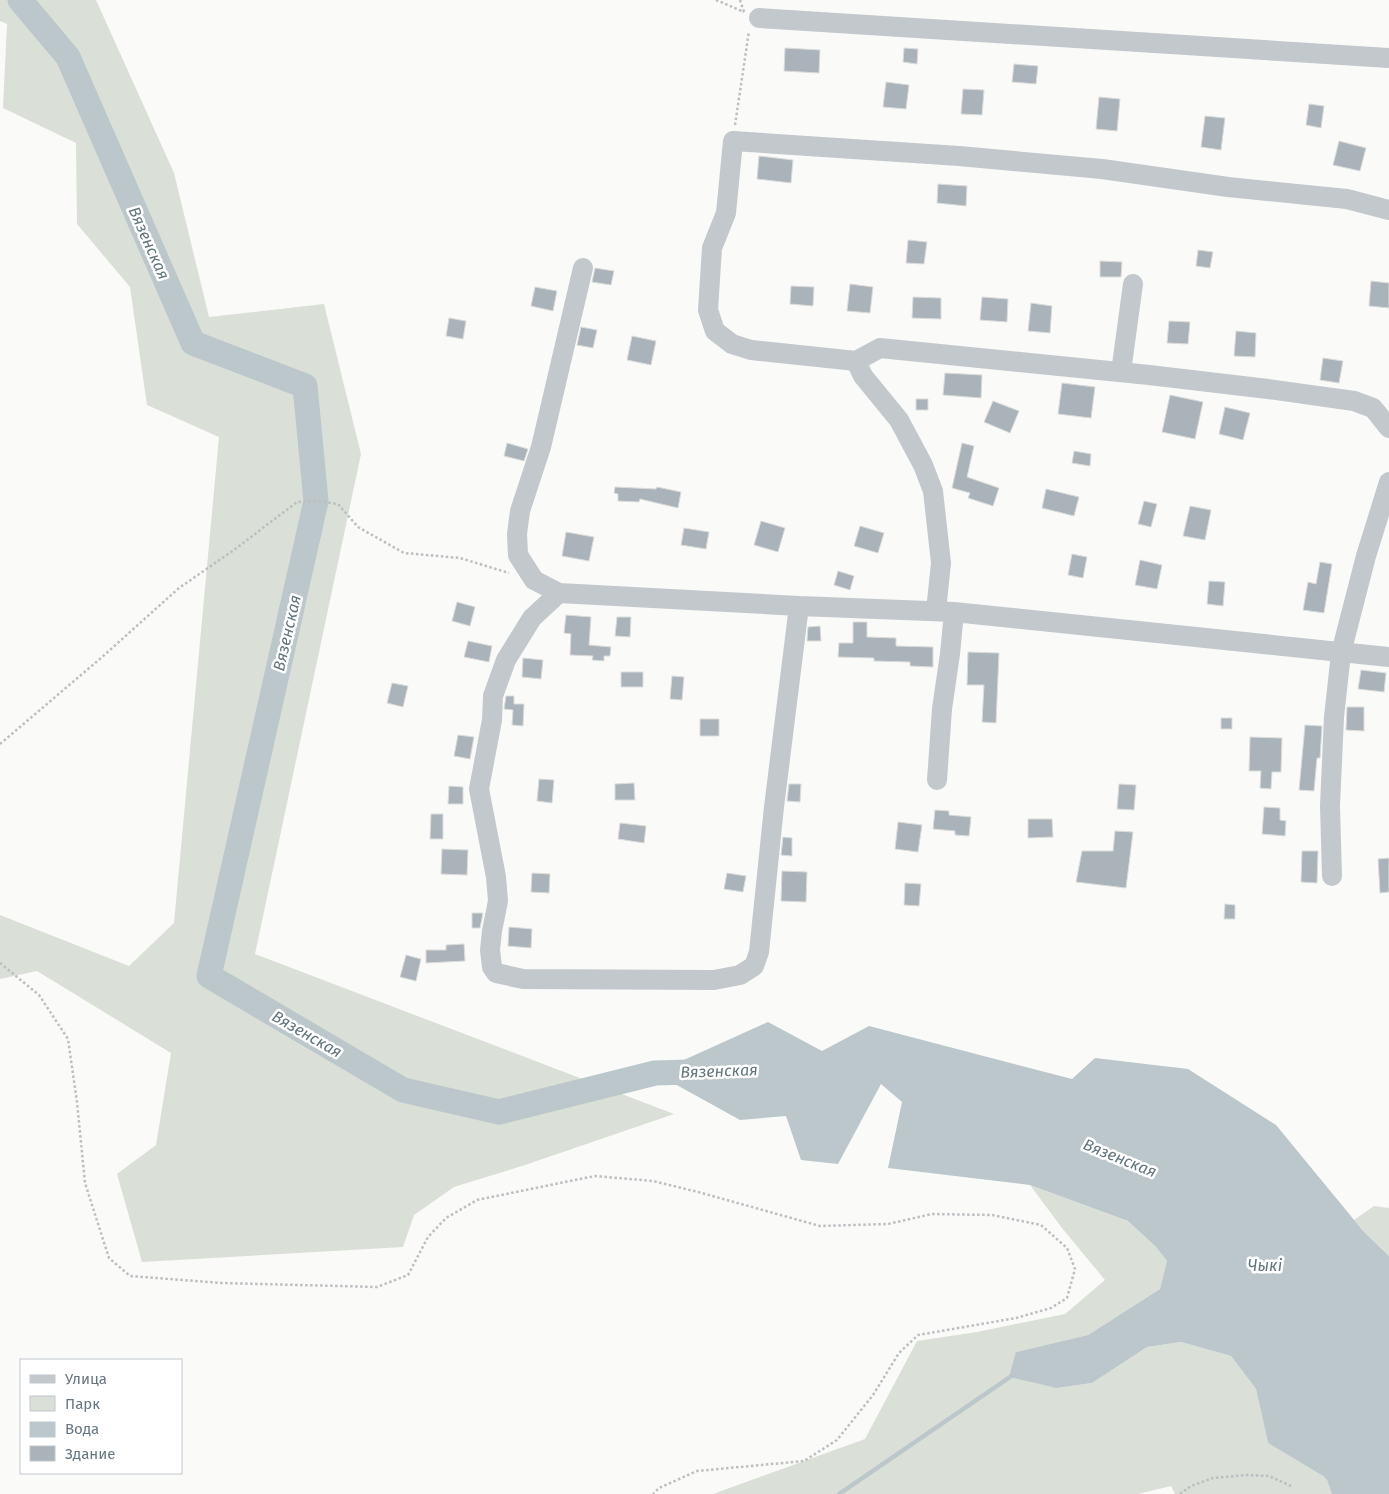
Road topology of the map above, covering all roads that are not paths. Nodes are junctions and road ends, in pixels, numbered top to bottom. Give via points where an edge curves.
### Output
1 (751, 15) road end
2 (1389, 58) edge
3 (1389, 210) edge
4 (583, 268) dead end
5 (1133, 284) dead end
6 (856, 361) junction
7 (1121, 372) junction
8 (1389, 428) edge
9 (1389, 482) edge
10 (559, 593) junction
11 (799, 606) junction
12 (945, 612) junction
13 (1341, 653) junction
14 (1389, 657) edge
15 (937, 780) dead end
16 (1332, 876) dead end

1 - 2 street
3 - 6 street via 1347,199 1228,187 1102,169 733,141 726,213 712,248 708,310 715,330 732,344 751,350
4 - 10 street via 541,447 520,511 517,534 518,555 534,580
5 - 7 street
6 - 7 street via 880,348
6 - 12 street via 863,376 899,420 933,490
7 - 8 street via 1354,401 1373,408
9 - 13 street
10 - 11 street
10 - 11 street via 532,618 498,678 479,789 498,901 490,950 492,967 496,972 522,979 714,980 740,975 754,966 760,952
11 - 12 street
12 - 13 street
12 - 15 street via 950,654
13 - 14 street
13 - 16 street via 1330,806

